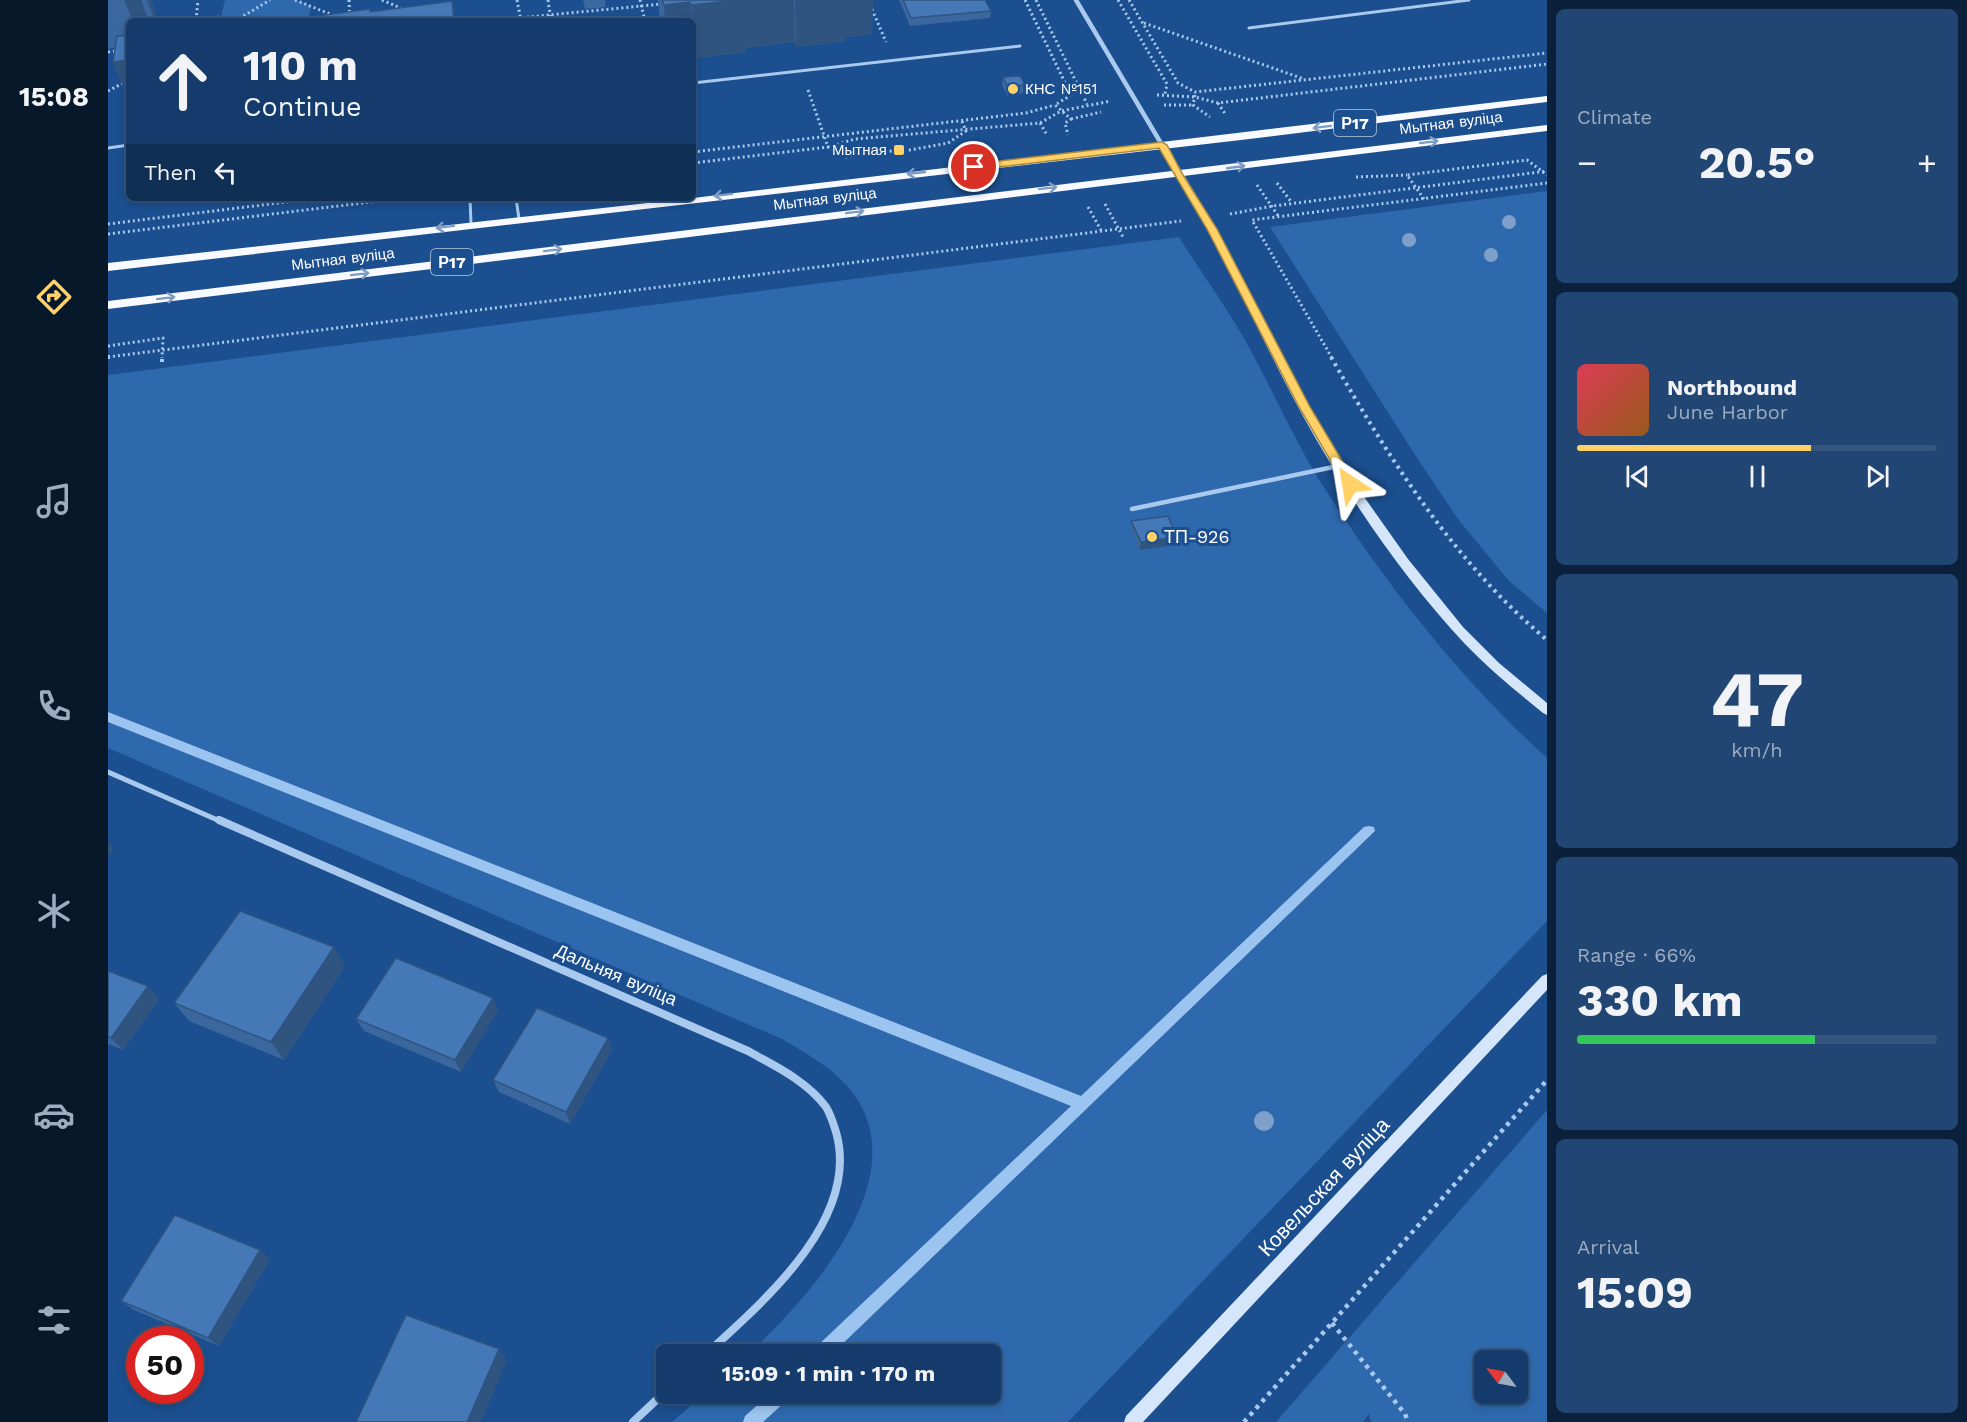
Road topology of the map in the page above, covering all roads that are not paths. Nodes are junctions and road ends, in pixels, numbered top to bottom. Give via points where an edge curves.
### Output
1 (1076, 0) edge
2 (1469, 0) edge
3 (1249, 28) dead end
4 (1020, 46) dead end
5 (696, 83) edge
6 (1547, 99) edge
7 (1547, 128) edge
8 (126, 145) edge
9 (1162, 145) junction
10 (108, 148) edge
11 (1178, 175) junction
12 (696, 199) edge
13 (470, 201) edge
14 (516, 201) edge
15 (675, 201) edge
16 (519, 219) junction
17 (471, 224) junction
18 (108, 267) edge
19 (108, 305) edge
20 (1338, 466) junction
21 (1132, 509) dead end
22 (1547, 710) edge
23 (108, 772) edge
24 (1547, 980) edge
25 (717, 1344) edge
26 (656, 1400) edge
27 (633, 1422) edge
28 (1132, 1422) edge

1 - 9 street
2 - 3 lane
4 - 5 lane
6 -> 9 highway, Мытная вуліца / Р17
11 -> 7 highway, Мытная вуліца / Р17
8 - 10 lane
9 - 11 main road
9 -> 12 highway, Мытная вуліца / Р17
19 -> 11 highway, Мытная вуліца / Р17
11 - 20 main road via 1212,229
13 - 17 lane
14 - 16 lane
15 -> 16 highway, Мытная вуліца / Р17
16 - 17 highway, Мытная вуліца / Р17
17 -> 18 highway, Мытная вуліца / Р17
20 - 21 lane
20 - 22 main road via 1449,618
23 - 25 street, Дальняя вуліца via 748,1051 808,1089 830,1114 841,1147 837,1186 822,1226 796,1266
24 - 28 main road, Ковельская вуліца
26 - 27 street

